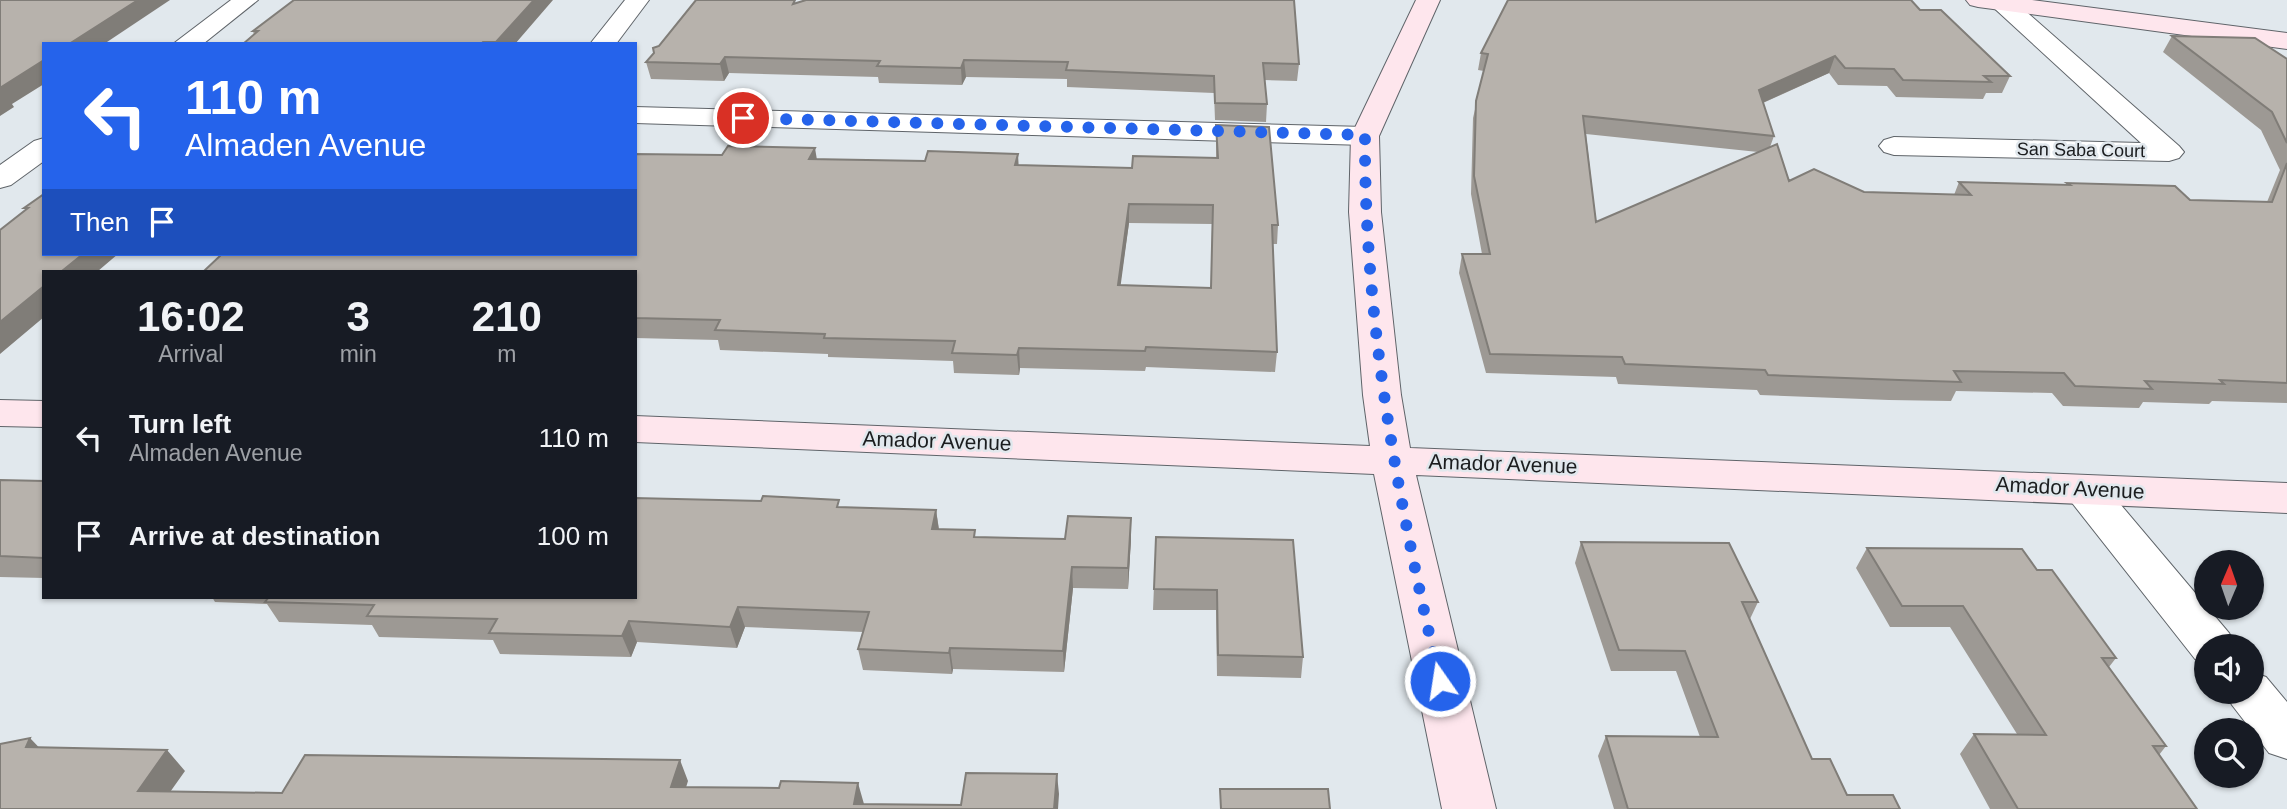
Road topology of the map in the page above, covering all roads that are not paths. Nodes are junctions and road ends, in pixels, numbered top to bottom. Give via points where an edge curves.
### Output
1 (246, 0) edge
2 (637, 0) edge
3 (1428, 0) edge
4 (1990, 2) edge
5 (2287, 41) edge
6 (189, 42) edge
7 (605, 42) edge
8 (637, 116) edge
9 (1365, 135) junction
10 (1894, 146) dead end
11 (42, 148) edge
12 (0, 179) edge
13 (0, 413) edge
14 (42, 414) edge
15 (637, 429) edge
16 (1392, 459) junction
17 (2084, 489) junction
18 (2287, 498) edge
19 (2202, 634) edge
20 (2260, 704) edge
21 (2287, 738) edge
22 (1469, 809) edge

1 - 6 street
2 - 7 street
3 - 9 street
4 - 5 street
4 - 10 street, San Saba Court via 2169,152
8 - 9 street
9 - 16 street via 1365,212
11 - 12 street
13 - 14 street
15 - 16 street, Amador Avenue
16 - 17 street, Amador Avenue
16 - 22 street
17 - 18 street, Amador Avenue
17 - 19 street
20 - 21 street

